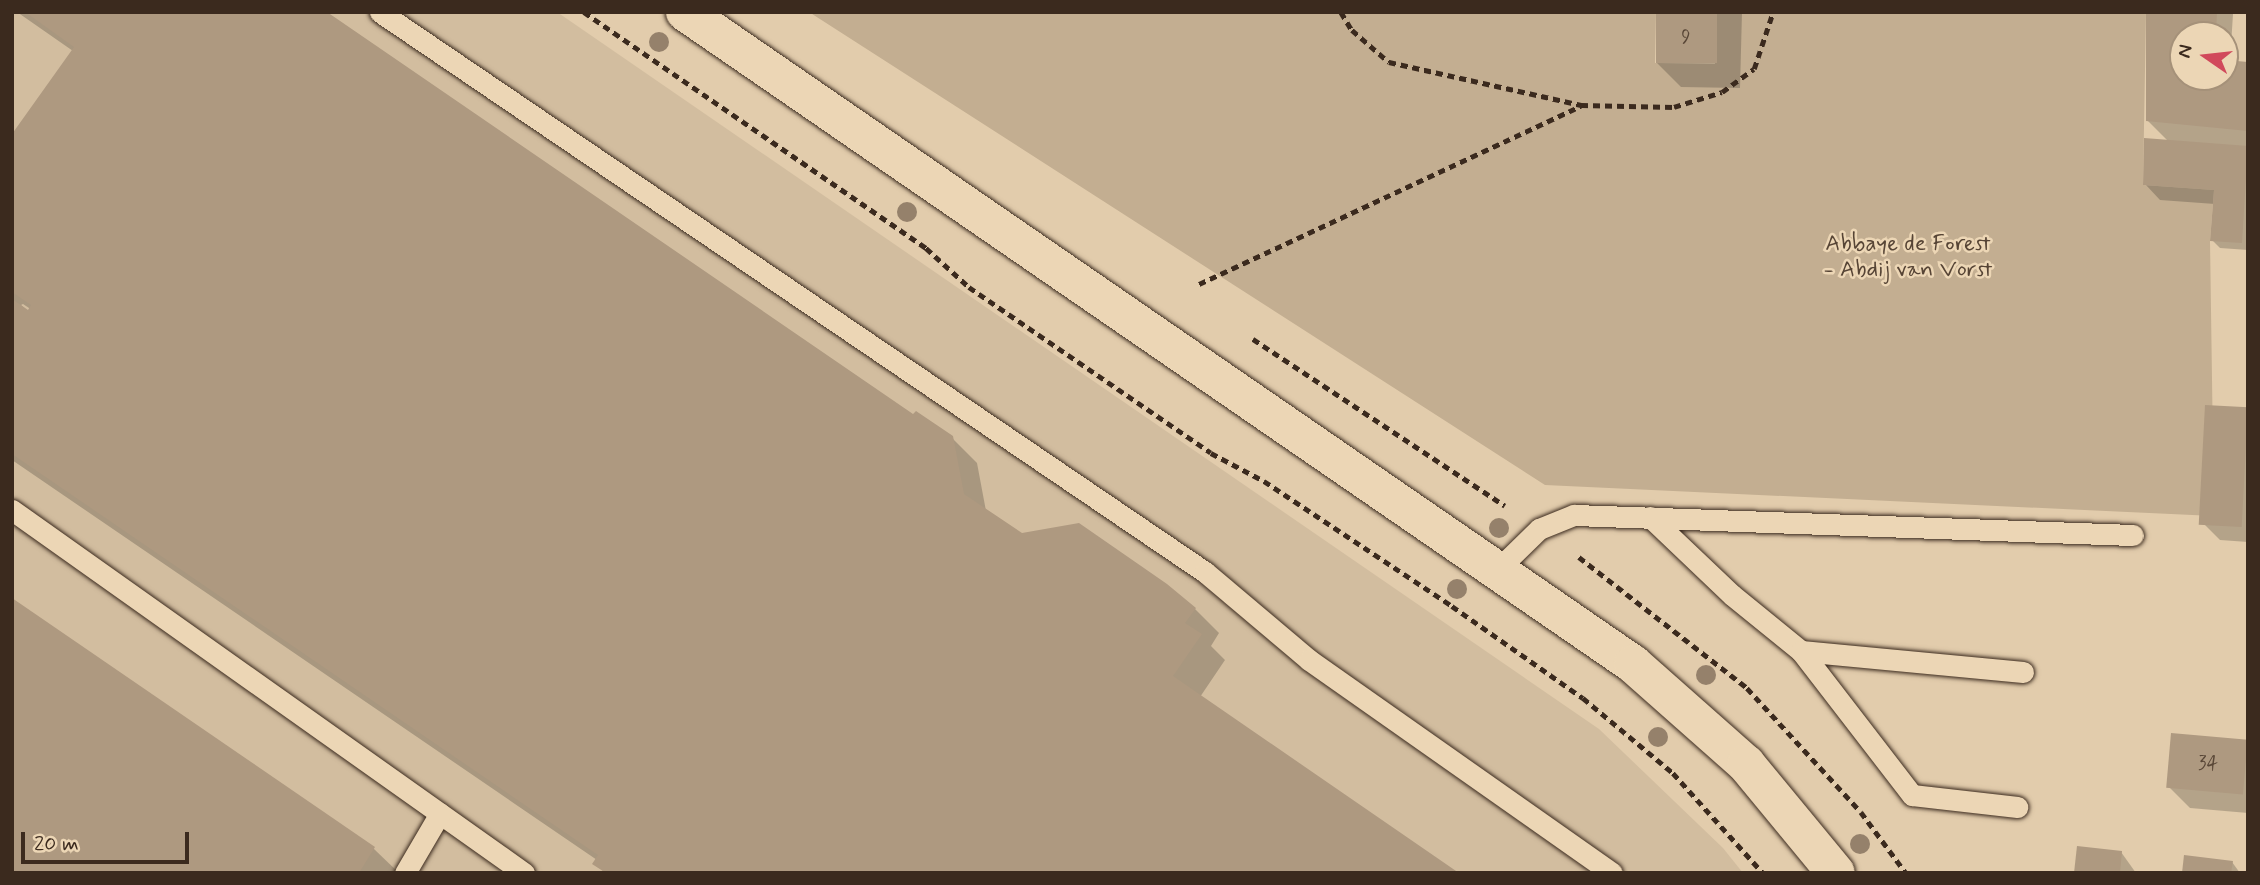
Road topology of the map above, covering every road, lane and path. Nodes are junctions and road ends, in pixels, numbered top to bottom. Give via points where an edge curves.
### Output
1 (380, 12) edge
2 (584, 12) edge
3 (685, 12) edge
4 (1341, 12) edge
5 (1773, 12) edge
6 (1581, 105) junction
7 (1199, 284) dead end
8 (12, 510) edge
9 (1650, 517) junction
10 (2133, 535) dead end
11 (1497, 570) junction
12 (1801, 651) junction
13 (2023, 672) dead end
14 (2017, 807) dead end
15 (440, 813) junction
16 (405, 873) edge
17 (524, 873) edge
18 (1612, 873) edge
19 (1763, 873) edge
20 (1836, 873) edge

1 - 18 lane via 1205,572 1309,660
2 - 19 path via 926,248 969,287 1210,453 1264,481 1583,698 1673,773
3 - 11 main road
4 - 6 path via 1352,30 1389,62
5 - 6 path via 1754,69 1722,92 1674,107
6 - 7 path
8 - 15 lane
9 - 10 lane
9 - 11 lane via 1574,515 1539,529
9 - 12 lane via 1732,595
11 - 20 main road via 1633,664 1746,764
12 - 13 lane
12 - 14 lane via 1912,794
15 - 16 lane
15 - 17 lane

